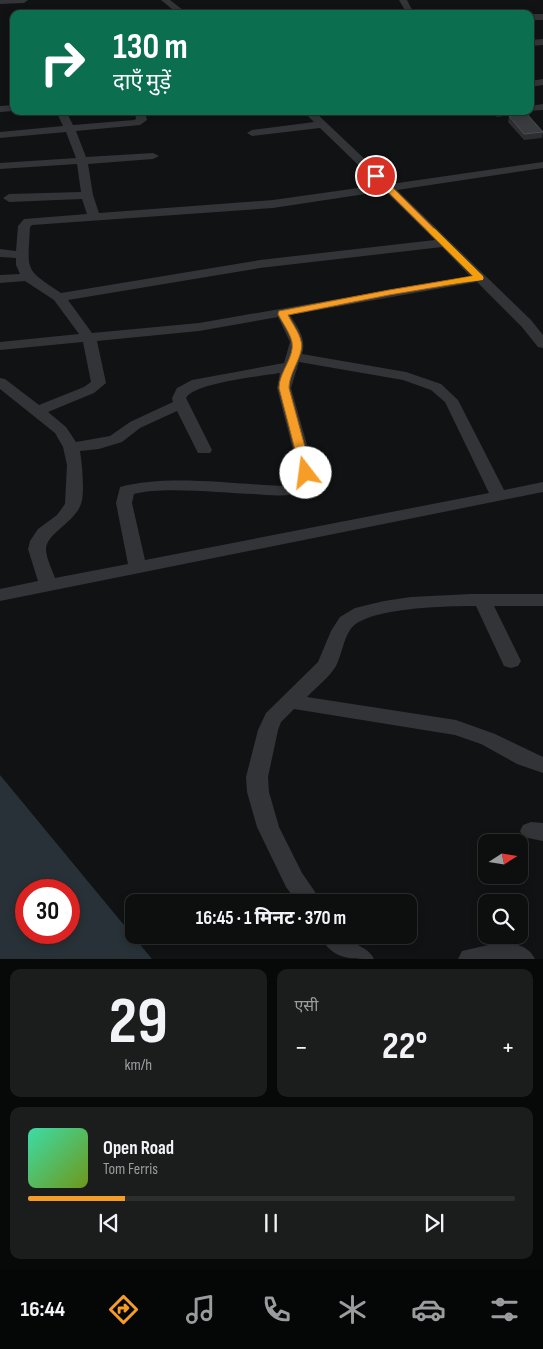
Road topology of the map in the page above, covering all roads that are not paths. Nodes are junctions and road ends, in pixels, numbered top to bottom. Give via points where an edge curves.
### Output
1 (24, 0) edge
2 (165, 0) edge
3 (0, 1) edge
4 (179, 10) edge
5 (63, 115) edge
6 (141, 115) edge
7 (312, 115) edge
8 (322, 124) junction
9 (71, 130) junction
10 (252, 133) dead end
11 (0, 136) edge
12 (153, 156) dead end
13 (82, 160) junction
14 (543, 165) edge
15 (0, 166) edge
16 (387, 186) junction
17 (87, 195) junction
18 (9, 198) dead end
19 (94, 217) junction
20 (444, 243) junction
21 (0, 253) edge
22 (23, 255) junction
23 (28, 276) junction
24 (479, 278) junction
25 (0, 279) edge
26 (59, 298) junction
27 (282, 314) junction
28 (89, 338) junction
29 (543, 344) edge
30 (0, 346) edge
31 (291, 362) junction
32 (0, 382) edge
33 (181, 404) junction
34 (36, 412) junction
35 (71, 447) junction
36 (204, 450) dead end
37 (543, 487) edge
38 (498, 495) junction
39 (138, 567) junction
40 (48, 586) junction
41 (0, 595) edge
42 (543, 600) edge
43 (482, 601) junction
44 (511, 661) dead end
45 (289, 701) junction
46 (543, 765) edge
47 (304, 894) edge
48 (338, 944) edge
49 (362, 959) edge
50 (470, 959) edge
51 (523, 959) edge

1 - 3 street
2 - 4 street
5 - 9 street
6 - 9 street via 142,120 136,123
7 - 8 street
8 - 10 street
8 - 16 street
9 - 11 street
9 - 13 street
12 - 13 street
13 - 15 street
13 - 17 street
14 - 16 street
16 - 19 street via 273,204
16 - 20 street
17 - 18 street
17 - 19 street
19 - 22 street via 28,222 23,230
20 - 24 street
20 - 26 street via 260,264
21 - 22 street
22 - 23 street via 22,265
23 - 25 street
23 - 26 street
24 - 27 street
24 - 29 street
26 - 28 street
27 - 28 street via 199,327
27 - 31 street via 297,342
28 - 30 street
28 - 34 street via 99,383
31 - 33 street via 197,383 182,391
31 - 38 street via 398,374 436,387 451,400
31 - 39 street via 284,378 284,388 307,482 298,488 282,491 131,488 126,491 124,503
32 - 34 street
33 - 35 street via 134,425 116,439
33 - 36 street
34 - 35 street via 61,430
35 - 40 street via 73,504 63,519 44,533 36,549
37 - 38 street
38 - 39 street
39 - 40 street
40 - 41 street
42 - 43 street
43 - 44 street
43 - 45 street via 392,606 359,615 340,630 326,666
45 - 46 street via 473,733
45 - 47 street via 273,718 268,730 257,777 258,792 280,856
48 - 49 street
50 - 51 street via 498,954 518,955

